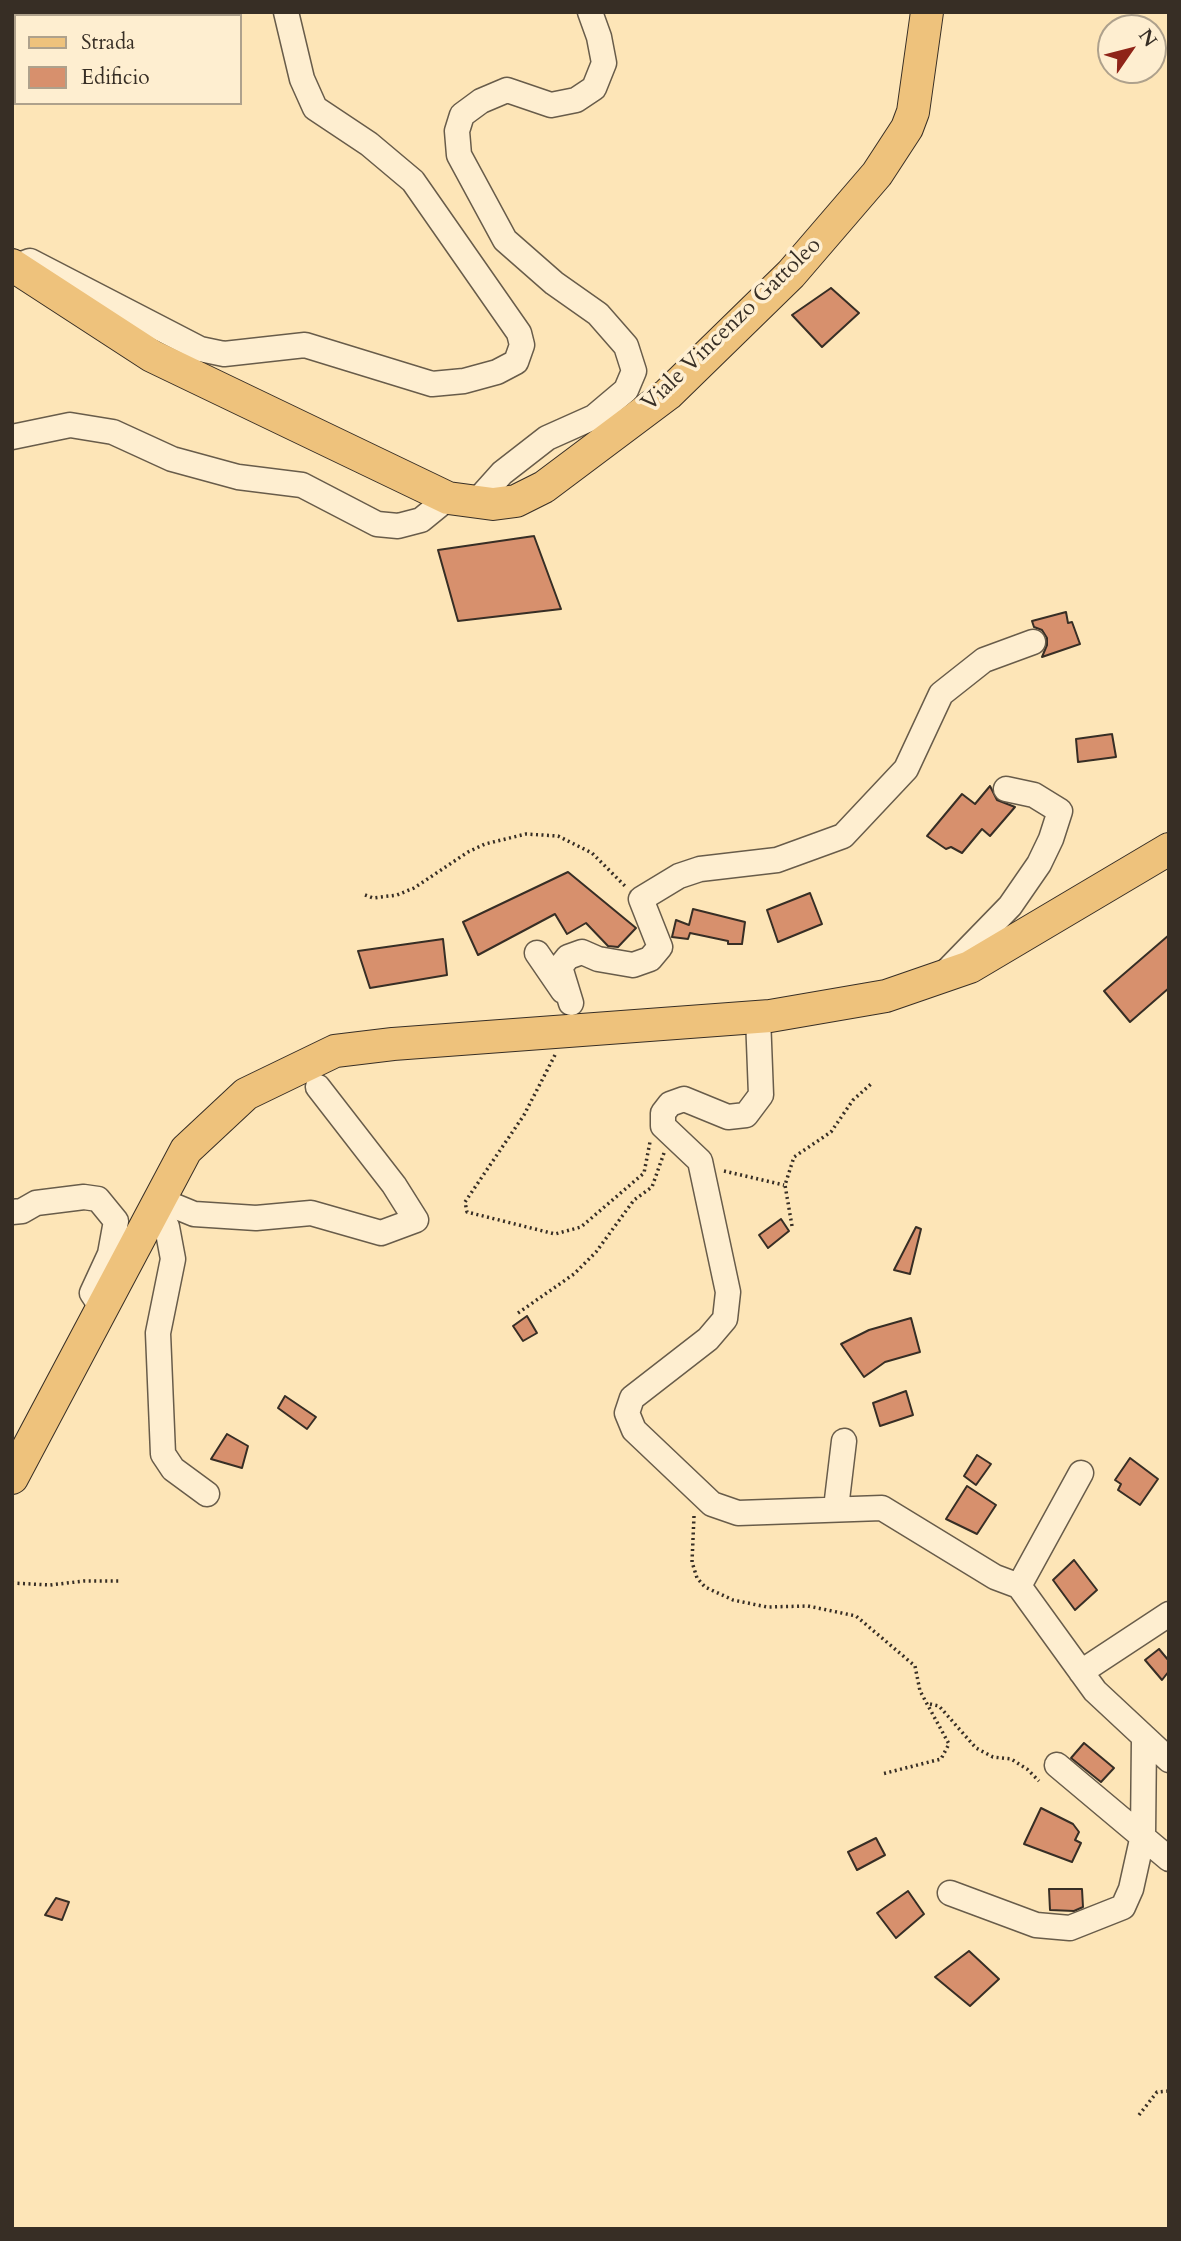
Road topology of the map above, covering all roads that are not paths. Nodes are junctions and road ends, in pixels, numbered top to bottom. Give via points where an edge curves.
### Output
1 (286, 12) edge
2 (590, 12) edge
3 (927, 12) edge
4 (13, 265) edge
5 (12, 437) edge
6 (462, 500) junction
7 (1032, 642) dead end
8 (1006, 789) dead end
9 (1169, 849) edge
10 (537, 953) dead end
11 (940, 978) junction
12 (758, 1017) junction
13 (574, 1021) junction
14 (318, 1087) dead end
15 (12, 1212) edge
16 (164, 1213) junction
17 (102, 1308) junction
18 (844, 1441) dead end
19 (1081, 1473) dead end
20 (12, 1478) edge
21 (207, 1494) dead end
22 (836, 1508) junction
23 (1019, 1586) junction
24 (1169, 1614) edge
25 (1081, 1672) junction
26 (1144, 1738) junction
27 (1169, 1760) edge
28 (1048, 1773) road end
29 (1143, 1835) junction
30 (1169, 1859) edge
31 (950, 1893) dead end

1 - 4 street via 302,79 315,108 413,181 519,333 522,345 516,362 464,381 432,384 305,345 225,354 200,349 30,261
2 - 6 street via 604,63 594,88 576,100 551,104 507,90 481,101 461,115 459,155 505,240 598,314 626,346 634,371 626,390 594,417 547,438
3 - 6 main road, Viale Vincenzo Gattoleo via 907,128 877,174 791,274 668,394 544,487 516,501
4 - 6 main road, Viale Vincenzo Gattoleo via 152,356
5 - 6 street via 70,425 113,432 172,459 238,477 302,485 377,524 398,526 421,520
7 - 13 street via 984,660 942,694 906,769 843,836 777,860 700,869 641,899 660,947 650,959 633,965 582,952 568,957 560,967
8 - 11 street via 1034,795 1060,811 1051,839 1010,906
9 - 11 main road via 971,967
10 - 13 street
11 - 12 main road via 886,996
12 - 13 main road
12 - 22 street via 761,1095 746,1115 728,1117 684,1098 670,1104 663,1120 700,1161 728,1292 725,1319 708,1339 632,1398 627,1413 634,1430 712,1504 738,1513
13 - 16 main road via 335,1051 246,1094 186,1150
14 - 16 street via 394,1185 415,1220 381,1234 311,1213 256,1218
15 - 17 street via 36,1203 84,1196 98,1199 116,1221 110,1254 92,1293
16 - 17 main road
16 - 21 street via 173,1259 158,1333 163,1454 173,1469
17 - 20 main road
18 - 22 street
19 - 23 street
22 - 23 street via 882,1508 995,1577
23 - 25 street
24 - 25 street
25 - 26 street
26 - 27 street
26 - 29 street
28 - 29 street
29 - 30 street
29 - 31 street via 1123,1907 1070,1928 1036,1925

